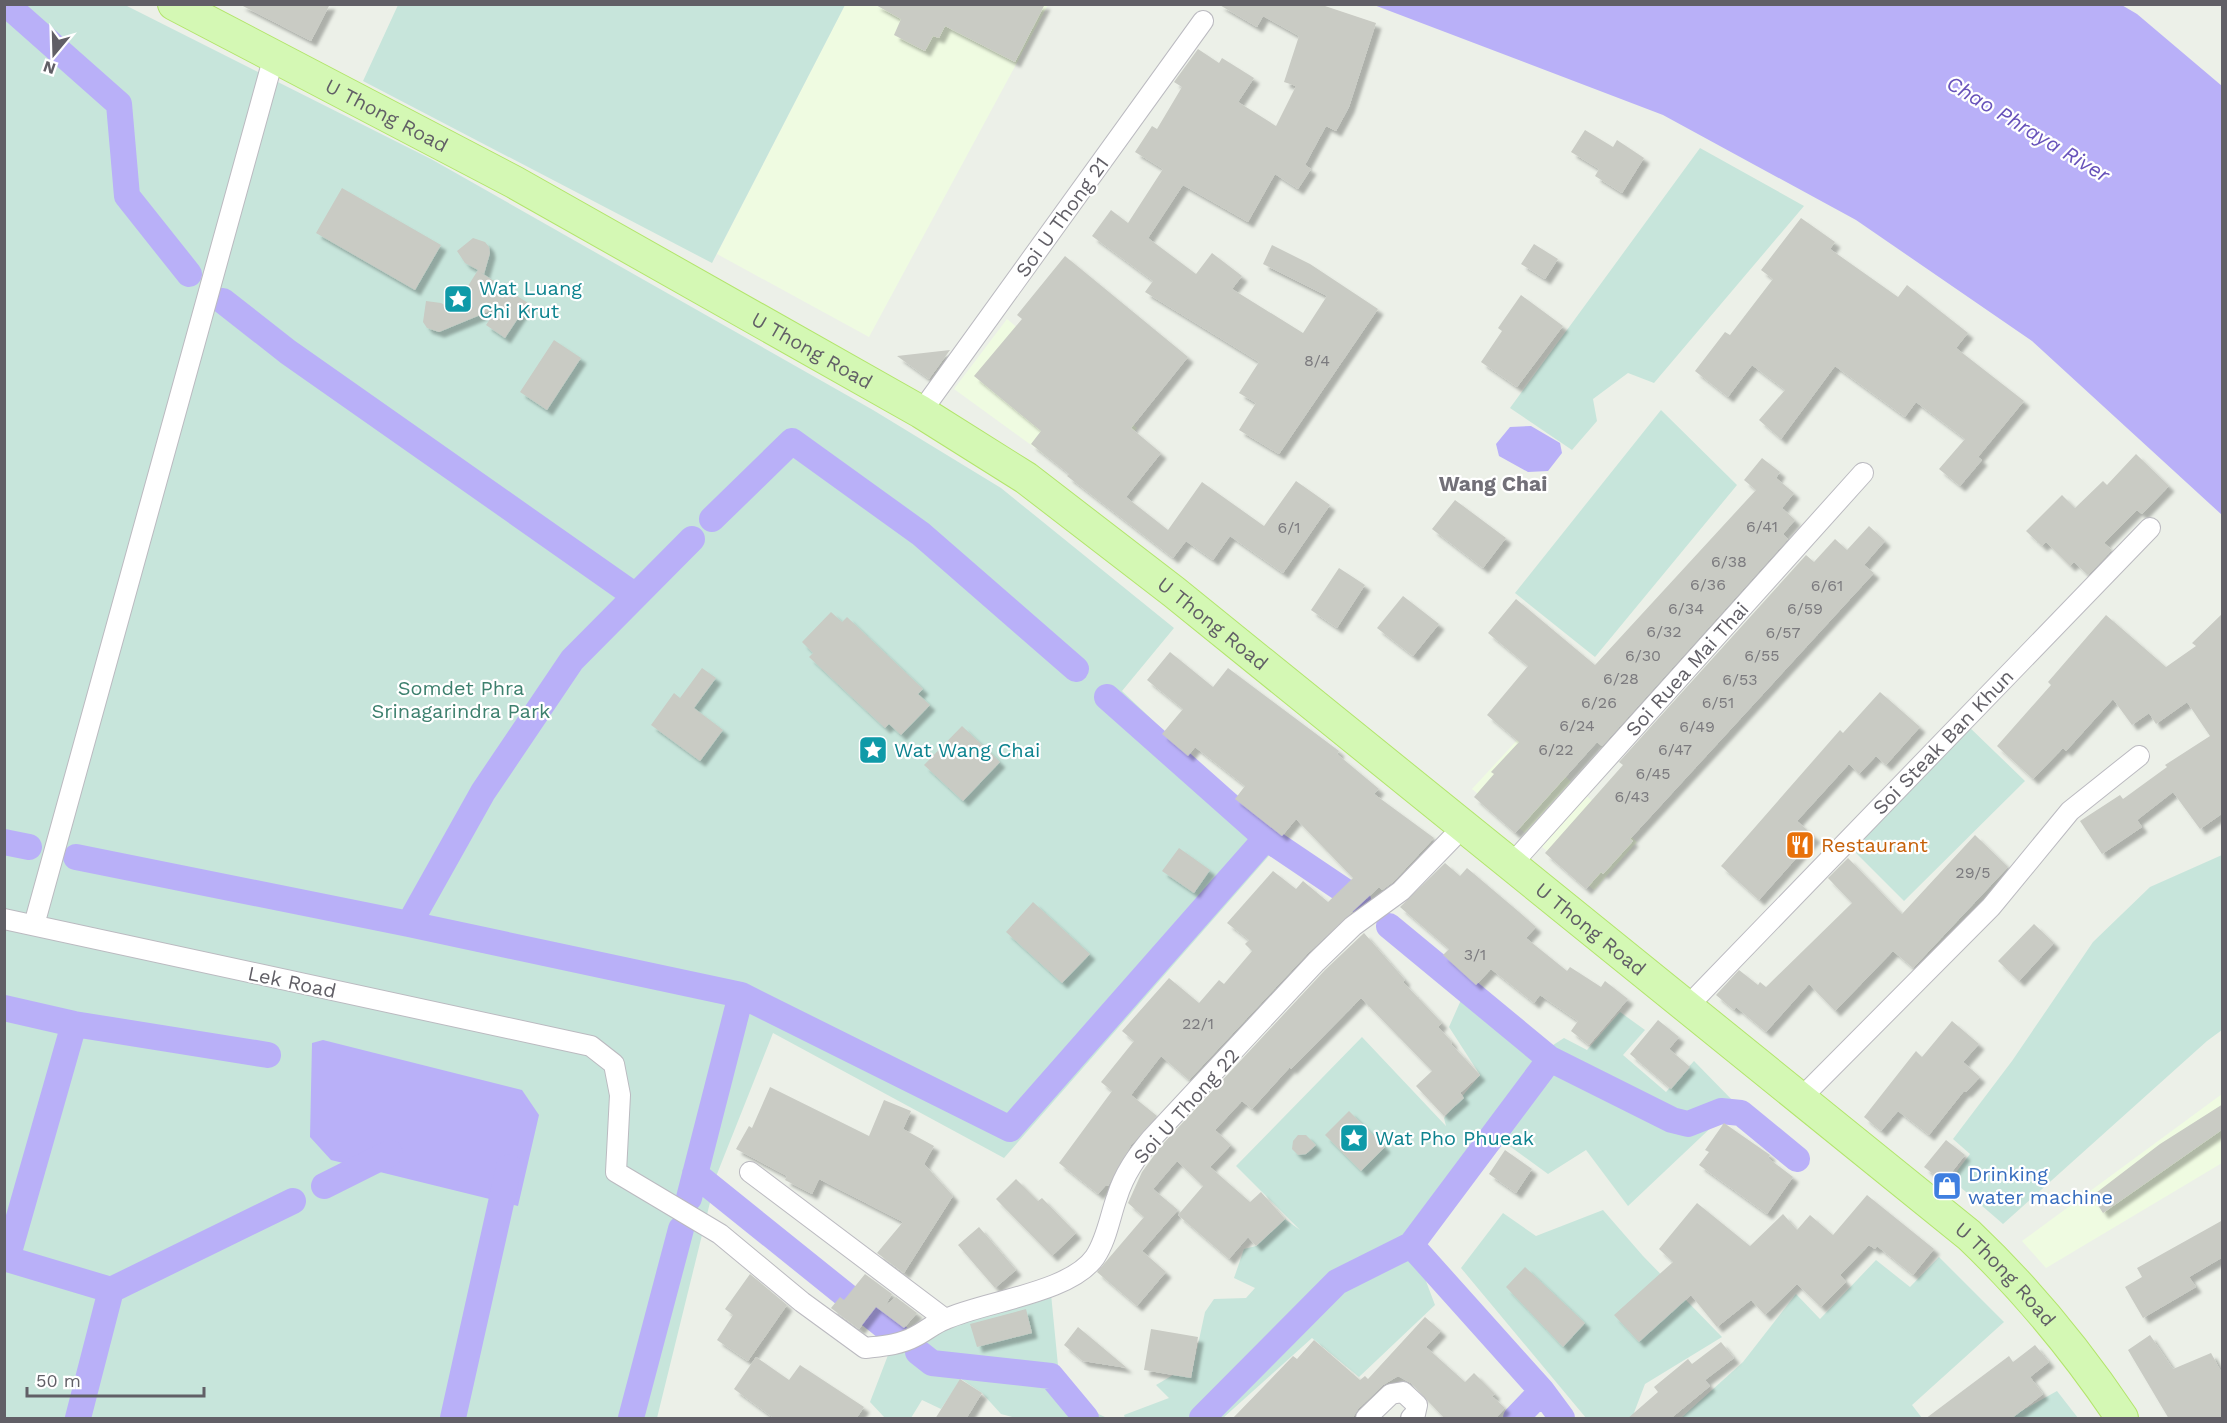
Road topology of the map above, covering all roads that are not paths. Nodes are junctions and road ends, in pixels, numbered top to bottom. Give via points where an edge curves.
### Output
1 (174, 4) edge
2 (1203, 21) dead end
3 (274, 56) junction
4 (921, 412) junction
5 (1863, 472) dead end
6 (2150, 528) dead end
7 (2139, 756) dead end
8 (1463, 827) junction
9 (1510, 866) junction
10 (4, 919) edge
11 (34, 926) junction
12 (1686, 1008) junction
13 (1800, 1099) junction
14 (750, 1172) dead end
15 (945, 1319) junction
16 (865, 1348) joint
17 (1366, 1419) edge
18 (1411, 1419) edge
19 (2122, 1419) edge

1 - 3 main road, U Thong Road
2 - 4 street, Soi U Thong 21
3 - 4 main road, U Thong Road via 514,182
3 - 11 street
4 - 8 main road, U Thong Road via 1035,485 1174,592
5 - 9 street, Soi Ruea Mai Thai
6 - 12 street, Soi Steak Ban Khun
7 - 13 street via 2070,811 1991,907
8 - 9 main road, U Thong Road
8 - 15 street, Soi U Thong 22 via 1401,891 1353,926 1316,962 1152,1138 1132,1163 1103,1242 1082,1271 1064,1282
9 - 12 main road, U Thong Road
10 - 11 street, Lek Road
11 - 16 street, Lek Road via 591,1046 614,1064 620,1095 616,1172 720,1234
12 - 13 main road, U Thong Road
13 - 19 main road, U Thong Road via 1969,1235 2015,1278 2088,1367
14 - 15 street
15 - 16 street, Soi U Thong 22 via 912,1338 889,1346
17 - 18 street via 1391,1394 1403,1392 1417,1405

